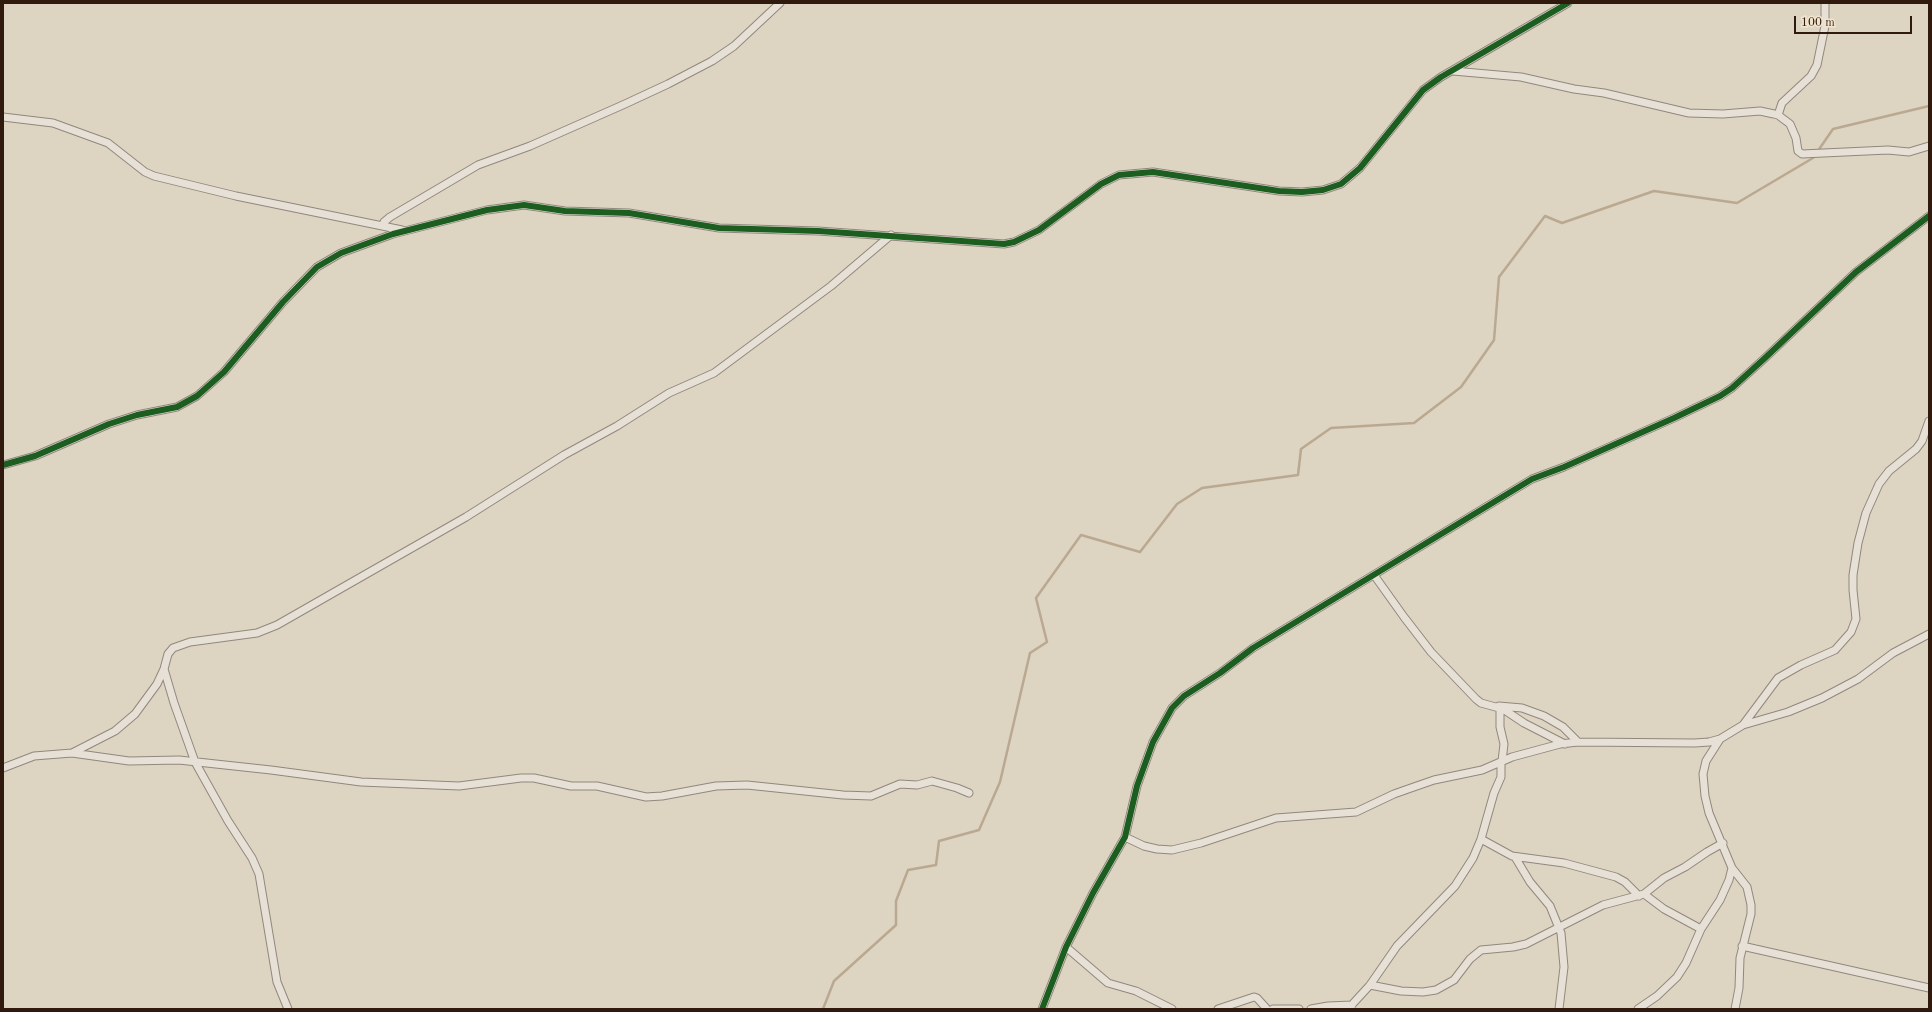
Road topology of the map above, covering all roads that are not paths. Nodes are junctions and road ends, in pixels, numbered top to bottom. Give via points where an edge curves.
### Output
1 (780, 3) edge
2 (1568, 3) edge
3 (1825, 3) edge
4 (1453, 71) junction
5 (1778, 115) junction
6 (3, 117) edge
7 (1929, 146) edge
8 (1929, 216) edge
9 (383, 226) junction
10 (410, 231) junction
11 (891, 235) junction
12 (1929, 420) edge
13 (3, 465) edge
14 (1374, 575) junction
15 (1929, 634) edge
16 (164, 670) junction
17 (1498, 706) junction
18 (1743, 725) junction
19 (1720, 739) junction
20 (1578, 742) junction
21 (1565, 744) junction
22 (72, 753) junction
23 (1501, 761) junction
24 (195, 762) junction
25 (3, 768) edge
26 (969, 794) dead end
27 (1125, 837) junction
28 (1481, 839) junction
29 (1723, 843) junction
30 (1515, 857) junction
31 (1732, 868) junction
32 (1642, 895) junction
33 (1559, 927) junction
34 (1701, 929) junction
35 (1742, 946) junction
36 (1066, 947) junction
37 (1370, 985) junction
38 (1929, 988) edge
39 (1350, 1007) edge
40 (288, 1009) edge
41 (1042, 1009) edge
42 (1172, 1009) edge
43 (1218, 1009) edge
44 (1267, 1009) edge
45 (1273, 1009) edge
46 (1299, 1009) edge
47 (1311, 1009) edge
48 (1559, 1009) edge
49 (1638, 1009) edge
50 (1735, 1009) edge

1 - 9 street via 734,46 712,61 625,104 478,166 390,217
2 - 4 street
3 - 5 street via 1825,26 1817,65 1811,76 1782,103
4 - 5 street via 1521,77 1689,113 1760,111
4 - 11 street via 1423,90 1360,168 1341,184 1323,190 1280,191 1153,172 1119,175 1101,184 1053,222 1014,242 987,244
5 - 7 street via 1790,124 1800,153 1908,152
6 - 9 street via 53,123 108,143 145,172 160,178
8 - 14 street via 1856,272 1765,358 1720,396 1532,479
9 - 10 street
10 - 11 street via 487,210 520,205 565,211 637,214 719,228
10 - 13 street via 358,246 330,258 317,267 283,302 224,372 205,390 185,403 109,424 35,456
11 - 16 street via 831,286 714,373 669,393 466,517 277,626 253,634 190,642 173,648 166,659
12 - 18 street via 1922,441 1882,480 1866,512 1853,575 1852,590 1856,619 1851,632 1835,650 1778,678
14 - 17 street via 1431,652 1476,699 1481,703
14 - 27 street via 1253,648 1179,700 1161,725 1146,758
15 - 18 street via 1893,653 1858,678 1822,698 1788,712
16 - 22 street via 150,694 125,723 92,744
16 - 24 street
17 - 20 street via 1513,706 1538,713 1562,727
17 - 21 street via 1529,726
17 - 23 street via 1504,744
18 - 19 street
19 - 20 street via 1695,743
19 - 29 street via 1706,761 1703,774 1709,813
20 - 21 street
21 - 23 street
22 - 24 street via 129,761 163,759
22 - 25 street via 34,756
23 - 27 street via 1482,770 1434,780 1405,790 1356,812 1276,818 1183,848 1157,849
23 - 28 street via 1501,777
24 - 26 street via 361,782 459,786 534,778 571,786 597,786 646,797 716,786 747,785 843,796 871,796 900,784 917,785 932,781
24 - 40 street via 259,874 277,982
27 - 36 street
28 - 30 street
28 - 37 street via 1473,858 1455,886 1397,946
29 - 31 street
29 - 32 street via 1664,878
30 - 32 street via 1564,863 1610,875 1625,882
30 - 33 street via 1533,886 1550,906
31 - 34 street via 1725,890
31 - 35 street via 1747,887 1751,905
32 - 33 street via 1603,905
32 - 34 street
33 - 37 street via 1518,946 1481,950 1470,958 1454,980 1436,990 1401,991
33 - 48 street via 1564,967
34 - 49 street via 1677,977 1657,996
35 - 38 street
35 - 50 street
36 - 41 street
36 - 42 street via 1108,983 1136,991
37 - 39 street
39 - 47 street via 1328,1006
43 - 44 street via 1254,997
45 - 46 street

